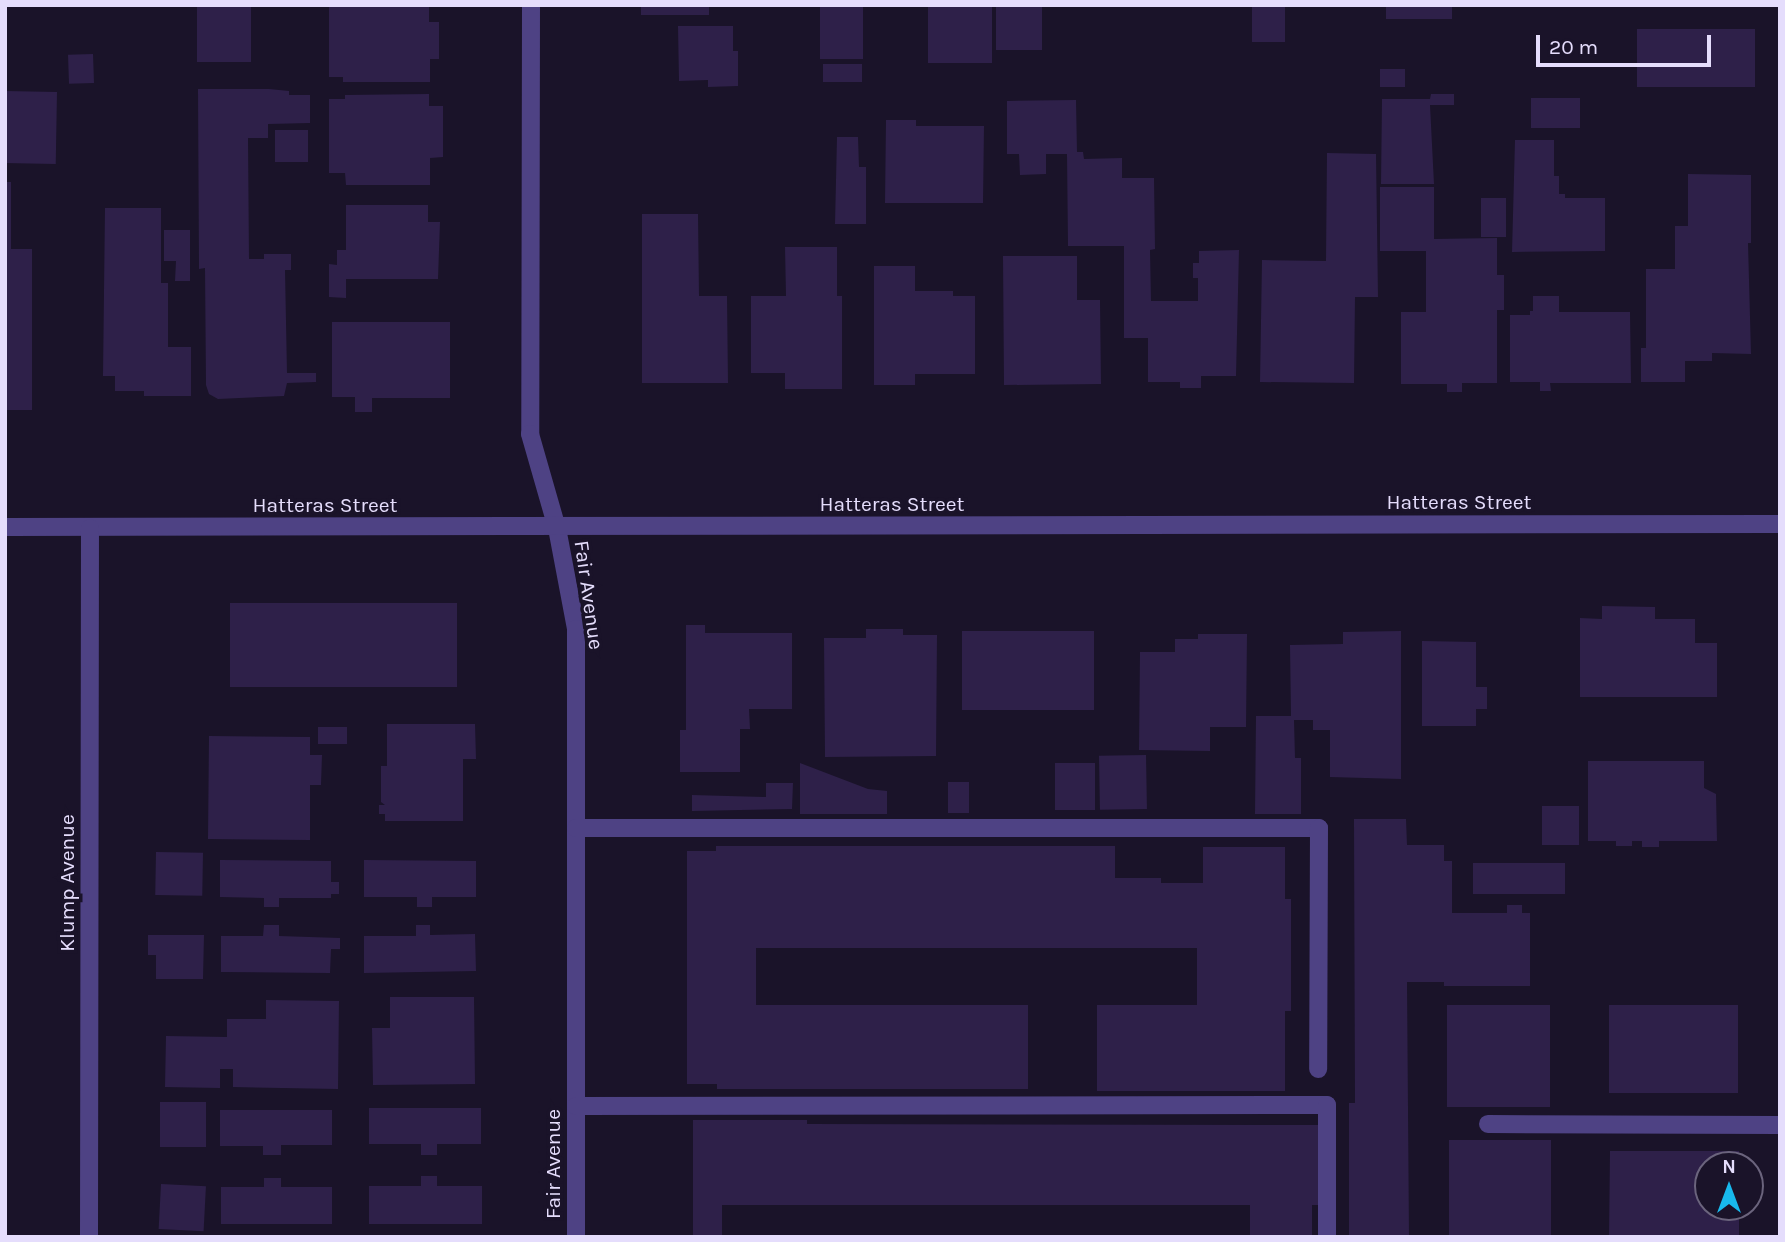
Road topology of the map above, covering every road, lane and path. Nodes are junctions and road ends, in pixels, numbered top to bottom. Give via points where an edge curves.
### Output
1 (531, 5) edge
2 (1780, 524) edge
3 (5, 527) edge
4 (557, 527) junction
5 (90, 528) junction
6 (576, 828) junction
7 (1318, 1069) dead end
8 (576, 1106) junction
9 (1489, 1124) dead end
10 (1780, 1125) edge
11 (89, 1237) edge
12 (576, 1237) edge
13 (1326, 1237) edge

1 - 4 street, Fair Avenue via 530,434
2 - 4 street, Hatteras Street
3 - 5 street, Hatteras Street
4 - 5 street, Hatteras Street
4 - 6 street, Fair Avenue via 576,629
5 - 11 street, Klump Avenue
6 - 7 street via 1319,828
6 - 8 street, Fair Avenue
8 - 12 street, Fair Avenue
8 - 13 street via 1326,1105
9 - 10 street

